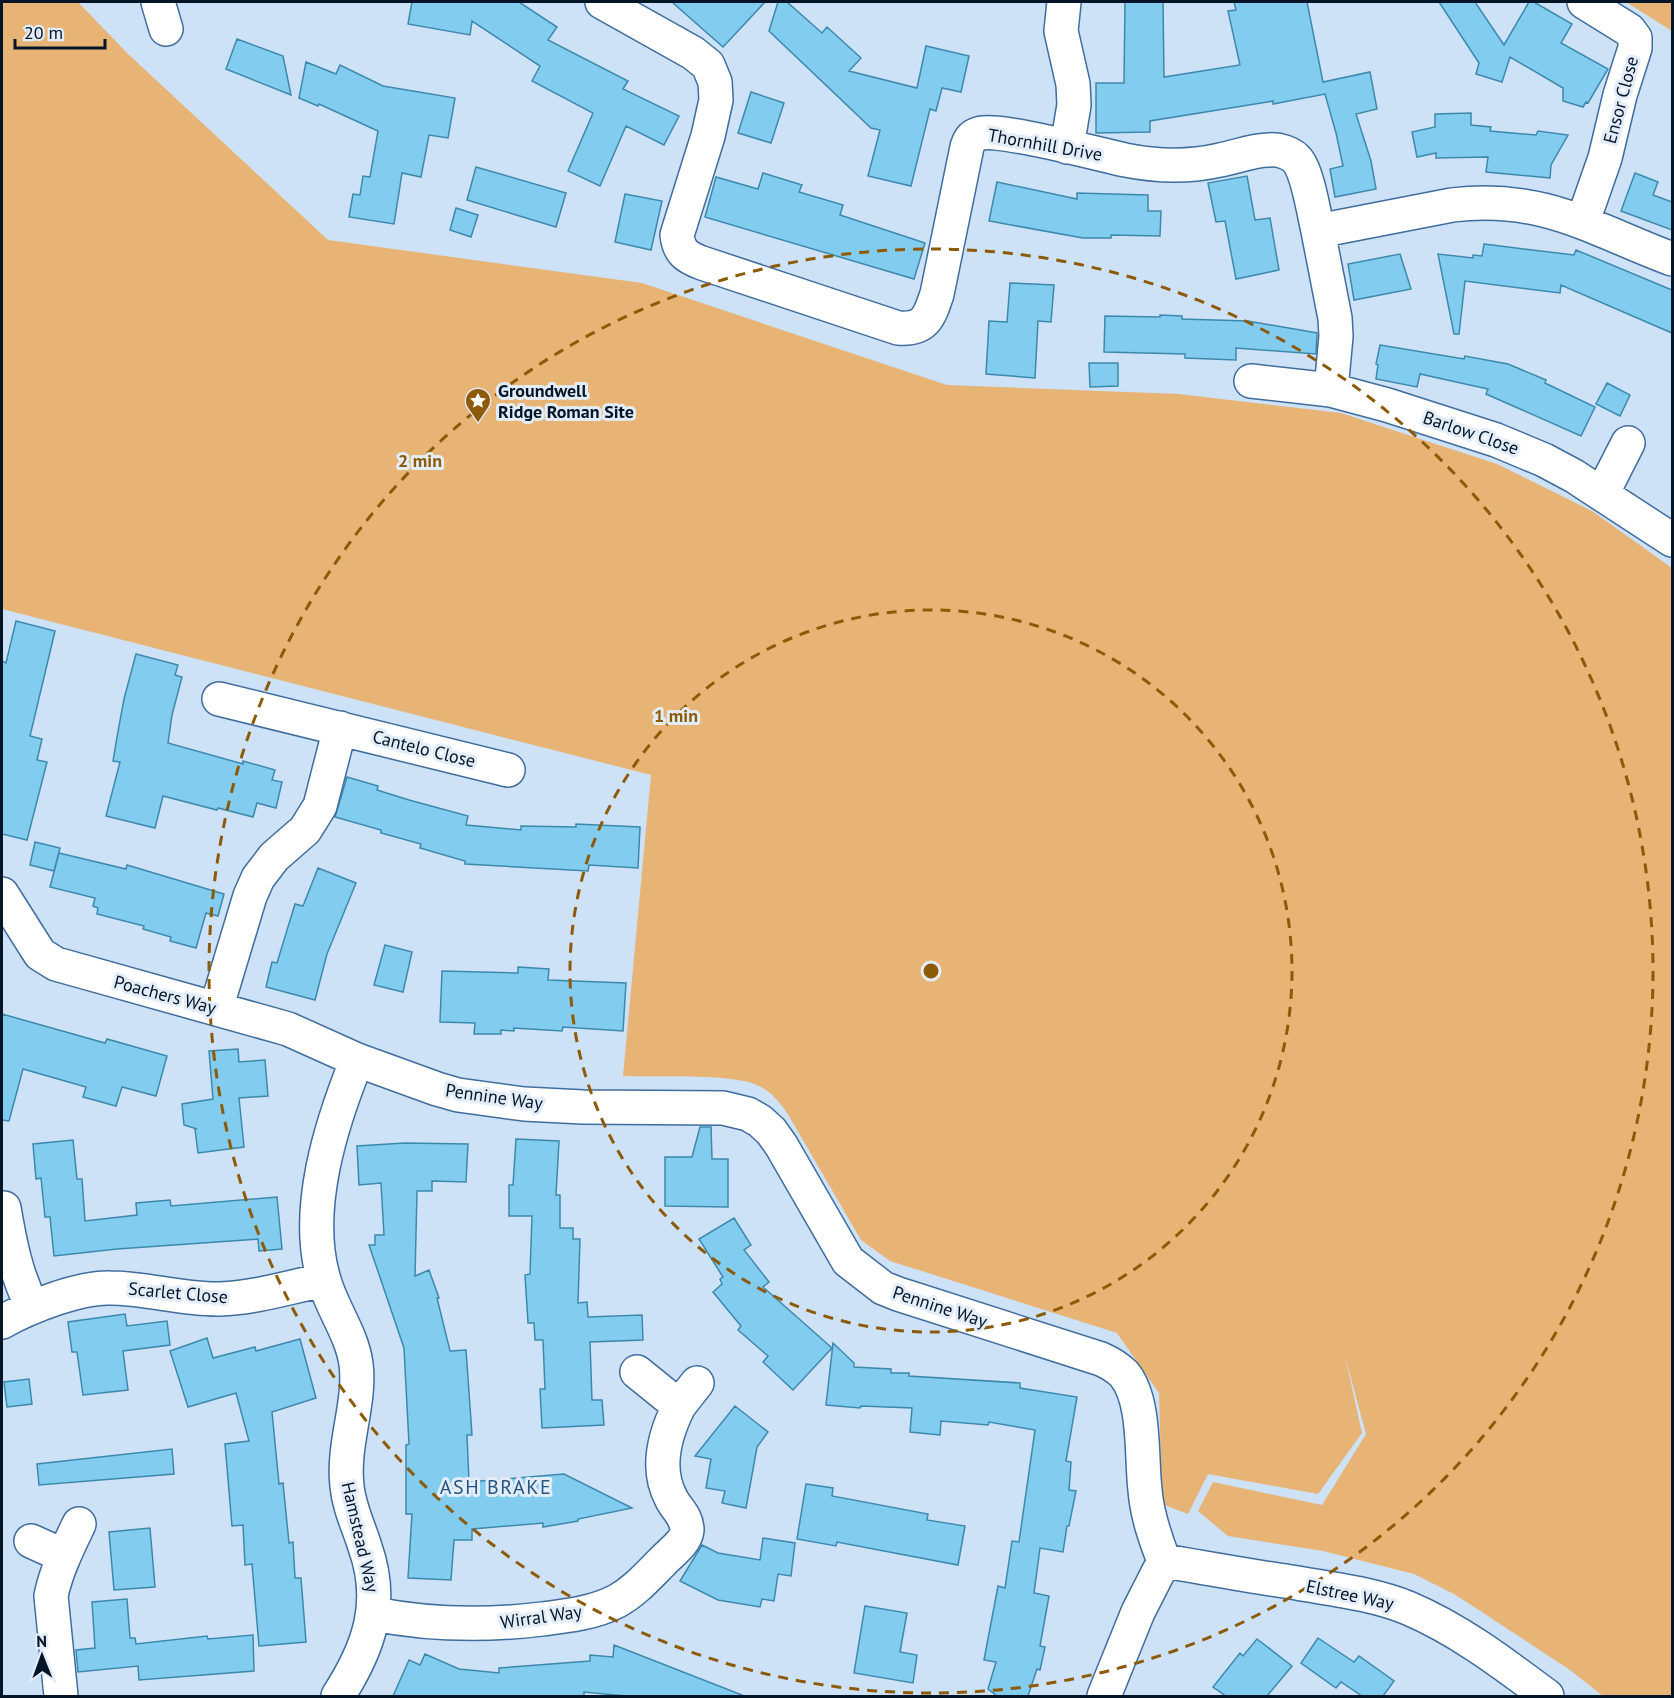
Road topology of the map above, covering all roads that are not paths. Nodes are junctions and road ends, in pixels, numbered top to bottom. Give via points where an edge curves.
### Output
1 (602, 2) edge
2 (1064, 2) edge
3 (1584, 2) edge
4 (1067, 147) junction
5 (1583, 221) junction
6 (1318, 231) junction
7 (1672, 259) edge
8 (1251, 381) dead end
9 (1331, 390) junction
10 (1628, 443) dead end
11 (1602, 494) junction
12 (1672, 540) edge
13 (219, 699) dead end
14 (340, 728) junction
15 (508, 770) dead end
16 (2, 894) edge
17 (216, 1009) junction
18 (357, 1060) junction
19 (4, 1208) dead end
20 (324, 1280) junction
21 (32, 1306) junction
22 (2, 1322) edge
23 (637, 1372) dead end
24 (79, 1524) dead end
25 (31, 1540) dead end
26 (64, 1556) junction
27 (1164, 1561) junction
28 (374, 1614) junction
29 (61, 1696) edge
30 (338, 1696) edge
31 (1104, 1696) edge
32 (1547, 1696) edge

1 - 4 street, Thornhill Drive via 702,59 715,82 716,100 708,136 677,235 682,254 898,328 919,326 933,307 971,139 979,133 996,132
2 - 4 street via 1061,31 1074,105
3 - 5 street, Ensor Close via 1629,30 1635,38 1635,48
4 - 6 street, Thornhill Drive via 1162,165 1282,151 1292,155 1300,166
5 - 6 street via 1538,207 1473,202
5 - 7 street
6 - 9 street via 1335,318
8 - 9 street, Barlow Close
9 - 11 street, Barlow Close via 1518,448
10 - 11 street
11 - 12 street, Barlow Close
13 - 14 street, Cantelo Close
14 - 15 street, Cantelo Close
14 - 17 street via 315,817 266,866 250,896
16 - 17 street, Poachers Way via 28,937 48,960
17 - 18 street, Poachers Way via 288,1029
18 - 20 street, Hamstead Way via 328,1143 319,1188 319,1253
18 - 27 street, Pennine Way via 437,1089 482,1099 583,1107 723,1108 760,1121 781,1145 848,1260 883,1288 1117,1367 1137,1398 1145,1493 1152,1532
19 - 21 street via 13,1259
20 - 21 street, Scarlet Close via 219,1299 98,1288
20 - 28 street, Hamstead Way via 351,1343 356,1365 347,1446 347,1488 370,1566
21 - 22 street, Scarlet Close
23 - 28 street, Wirral Way via 688,1395 668,1428 663,1472 670,1497 684,1516 686,1534 642,1584 617,1601 573,1616 504,1623 444,1623
24 - 26 street
25 - 26 street
26 - 29 street via 53,1585 51,1607
27 - 31 street via 1138,1612
27 - 32 street, Elstree Way via 1336,1590 1407,1608 1446,1628
28 - 30 street, Hamstead Way via 360,1659

